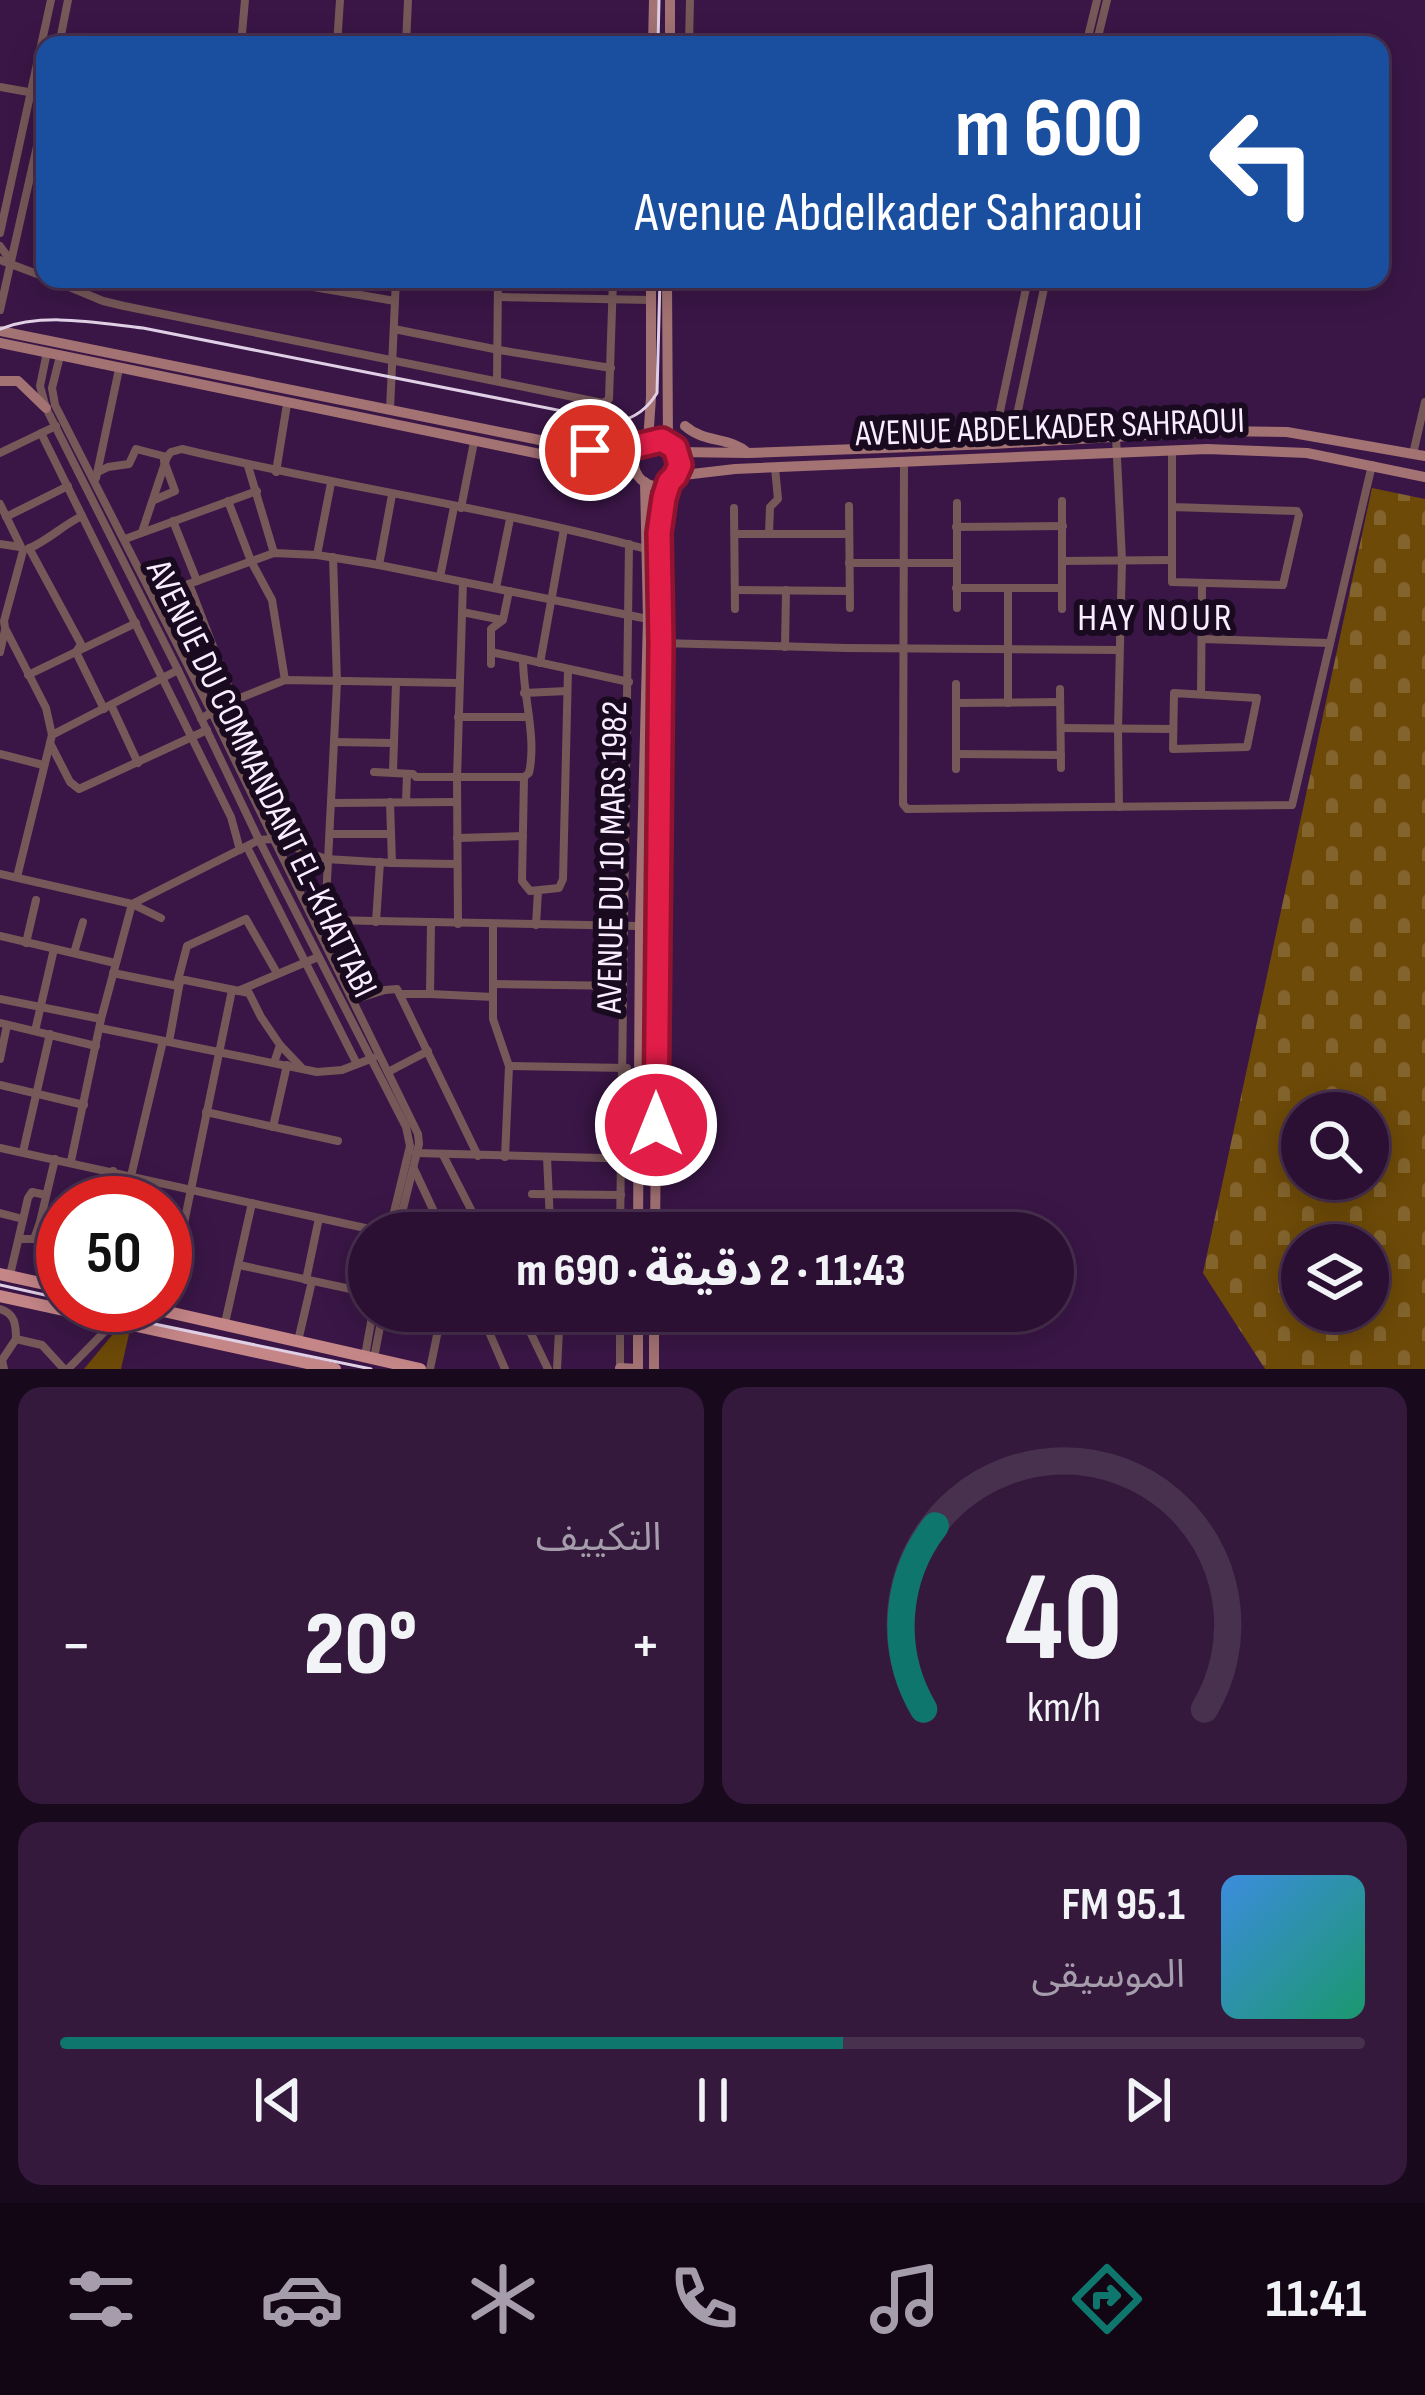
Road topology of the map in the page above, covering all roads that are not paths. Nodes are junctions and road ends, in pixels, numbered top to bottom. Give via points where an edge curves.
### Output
1 (51, 0) edge
2 (68, 0) edge
3 (245, 0) edge
4 (340, 0) edge
5 (408, 0) edge
6 (653, 0) edge
7 (670, 0) edge
8 (690, 0) edge
9 (1096, 0) edge
10 (1107, 0) edge
11 (44, 36) edge
12 (61, 36) edge
13 (242, 36) edge
14 (338, 36) edge
15 (406, 36) edge
16 (653, 36) edge
17 (670, 36) edge
18 (688, 36) edge
19 (1088, 36) edge
20 (1098, 36) edge
21 (36, 78) edge
22 (0, 88) edge
23 (33, 93) junction
24 (36, 94) edge
25 (36, 151) edge
26 (0, 233) edge
27 (0, 246) edge
28 (0, 260) edge
29 (11, 262) junction
30 (36, 273) edge
31 (72, 288) edge
32 (317, 288) edge
33 (396, 288) edge
34 (498, 288) edge
35 (613, 288) edge
36 (651, 288) edge
37 (667, 288) edge
38 (1026, 288) edge
39 (1044, 288) edge
40 (499, 297) junction
41 (613, 299) junction
42 (651, 300) junction
43 (395, 302) junction
44 (0, 310) edge
45 (394, 328) junction
46 (0, 331) edge
47 (0, 343) edge
48 (499, 350) junction
49 (46, 352) junction
50 (60, 356) junction
51 (392, 362) junction
52 (119, 369) junction
53 (611, 369) junction
54 (0, 380) edge
55 (496, 381) junction
56 (1425, 402) edge
57 (287, 404) junction
58 (46, 408) junction
59 (390, 410) junction
60 (56, 426) junction
61 (685, 426) dead end
62 (41, 433) junction
63 (1116, 437) junction
64 (474, 442) junction
65 (1011, 443) junction
66 (645, 444) junction
67 (993, 444) junction
68 (673, 448) junction
69 (1172, 450) junction
70 (0, 453) edge
71 (748, 453) junction
72 (1116, 453) junction
73 (1419, 455) edge
74 (165, 459) junction
75 (904, 463) junction
76 (248, 465) junction
77 (1372, 465) junction
78 (775, 468) junction
79 (276, 472) junction
80 (96, 476) junction
81 (1425, 477) edge
82 (641, 478) junction
83 (672, 479) junction
84 (331, 483) junction
85 (68, 486) junction
86 (257, 491) junction
87 (392, 495) junction
88 (152, 501) junction
89 (228, 501) junction
90 (1062, 501) dead end
91 (956, 503) dead end
92 (0, 504) edge
93 (849, 506) dead end
94 (1172, 507) junction
95 (457, 508) junction
96 (734, 508) dead end
97 (82, 516) junction
98 (6, 517) junction
99 (510, 518) junction
100 (173, 521) junction
101 (1063, 526) junction
102 (956, 527) junction
103 (564, 529) junction
104 (142, 532) junction
105 (735, 534) junction
106 (769, 534) junction
107 (850, 534) junction
108 (124, 539) junction
109 (0, 544) edge
110 (629, 544) junction
111 (25, 549) junction
112 (646, 549) junction
113 (274, 553) junction
114 (317, 555) junction
115 (333, 557) junction
116 (1122, 560) junction
117 (1172, 560) junction
118 (251, 561) junction
119 (1063, 561) junction
120 (849, 563) junction
121 (956, 563) junction
122 (902, 564) junction
123 (379, 565) junction
124 (440, 577) junction
125 (193, 582) junction
126 (463, 582) junction
127 (1202, 584) junction
128 (496, 588) junction
129 (956, 588) junction
130 (1008, 588) junction
131 (1062, 588) junction
132 (735, 590) junction
133 (786, 590) junction
134 (509, 591) junction
135 (849, 591) junction
136 (153, 597) junction
137 (550, 599) junction
138 (850, 608) dead end
139 (957, 608) dead end
140 (1062, 608) dead end
141 (735, 609) dead end
142 (462, 612) junction
143 (629, 615) junction
144 (648, 619) junction
145 (503, 620) junction
146 (136, 623) junction
147 (5, 628) junction
148 (1202, 639) junction
149 (661, 643) junction
150 (1329, 643) junction
151 (785, 647) junction
152 (903, 648) junction
153 (1010, 649) junction
154 (1119, 650) junction
155 (0, 652) edge
156 (76, 652) junction
157 (491, 652) junction
158 (523, 659) junction
159 (540, 663) junction
160 (491, 664) dead end
161 (568, 669) junction
162 (178, 670) junction
163 (28, 675) junction
164 (164, 678) junction
165 (285, 680) junction
166 (337, 682) junction
167 (396, 682) junction
168 (629, 682) junction
169 (459, 683) junction
170 (956, 684) dead end
171 (1060, 688) dead end
172 (567, 691) junction
173 (524, 694) junction
174 (1201, 694) junction
175 (234, 701) junction
176 (1060, 702) junction
177 (956, 703) junction
178 (1008, 703) junction
179 (108, 707) junction
180 (211, 711) junction
181 (458, 717) junction
182 (529, 717) junction
183 (201, 719) junction
184 (1061, 728) junction
185 (1118, 729) junction
186 (1172, 729) junction
187 (207, 730) junction
188 (192, 738) junction
189 (51, 739) junction
190 (335, 742) junction
191 (394, 743) junction
192 (0, 754) edge
193 (956, 754) junction
194 (1061, 755) junction
195 (138, 763) junction
196 (43, 765) junction
197 (1061, 768) dead end
198 (956, 769) dead end
199 (374, 772) dead end
200 (393, 772) junction
201 (407, 773) junction
202 (524, 777) junction
203 (457, 778) junction
204 (390, 802) junction
205 (406, 802) junction
206 (457, 802) junction
207 (332, 803) junction
208 (1119, 807) junction
209 (331, 834) junction
210 (391, 834) junction
211 (523, 836) junction
212 (457, 838) junction
213 (272, 839) junction
214 (259, 840) junction
215 (243, 848) junction
216 (326, 860) junction
217 (380, 862) junction
218 (392, 863) junction
219 (456, 864) junction
220 (0, 874) edge
221 (16, 877) junction
222 (538, 891) junction
223 (36, 899) dead end
224 (132, 904) junction
225 (161, 918) dead end
226 (325, 920) junction
227 (314, 921) junction
228 (83, 922) dead end
229 (376, 922) junction
230 (431, 923) junction
231 (458, 924) junction
232 (493, 925) junction
233 (536, 925) junction
234 (622, 926) junction
235 (640, 926) junction
236 (0, 936) edge
237 (26, 943) junction
238 (54, 949) junction
239 (74, 953) junction
240 (318, 957) junction
241 (305, 961) junction
242 (114, 968) junction
243 (277, 973) junction
244 (493, 984) junction
245 (178, 986) junction
246 (623, 986) junction
247 (235, 991) junction
248 (400, 994) junction
249 (430, 994) junction
250 (493, 997) junction
251 (0, 1000) edge
252 (353, 1000) junction
253 (40, 1008) junction
254 (101, 1023) junction
255 (4, 1024) edge
256 (35, 1031) junction
257 (50, 1034) junction
258 (166, 1041) junction
259 (280, 1045) junction
260 (96, 1046) junction
261 (218, 1051) junction
262 (428, 1051) junction
263 (375, 1057) junction
264 (0, 1059) edge
265 (274, 1063) junction
266 (357, 1064) junction
267 (287, 1066) junction
268 (508, 1066) junction
269 (302, 1068) junction
270 (624, 1068) junction
271 (639, 1068) junction
272 (388, 1072) junction
273 (0, 1085) edge
274 (36, 1094) junction
275 (84, 1105) junction
276 (206, 1112) junction
277 (273, 1127) junction
278 (338, 1141) dead end
279 (0, 1148) edge
280 (23, 1152) junction
281 (413, 1153) junction
282 (443, 1155) junction
283 (478, 1156) junction
284 (505, 1157) junction
285 (548, 1157) junction
286 (55, 1158) junction
287 (622, 1160) junction
288 (639, 1160) junction
289 (71, 1161) junction
290 (413, 1168) junction
291 (113, 1172) junction
292 (51, 1176) edge
293 (112, 1176) edge
294 (131, 1176) joint
295 (192, 1178) edge
296 (192, 1188) edge
297 (36, 1194) edge
298 (532, 1194) dead end
299 (549, 1194) junction
300 (621, 1195) junction
301 (252, 1203) junction
302 (397, 1212) edge
303 (398, 1212) edge
304 (434, 1212) edge
305 (472, 1212) edge
306 (550, 1212) edge
307 (620, 1212) edge
308 (638, 1212) edge
309 (655, 1212) edge
310 (0, 1214) edge
311 (319, 1218) junction
312 (23, 1219) junction
313 (348, 1224) edge
314 (36, 1231) edge
315 (19, 1238) junction
316 (239, 1265) junction
317 (5, 1275) edge
318 (309, 1281) junction
319 (36, 1282) edge
320 (348, 1289) edge
321 (0, 1296) edge
322 (36, 1304) edge
323 (0, 1309) edge
324 (192, 1317) edge
325 (224, 1324) junction
326 (104, 1332) edge
327 (165, 1332) edge
328 (371, 1332) edge
329 (377, 1332) edge
330 (438, 1332) edge
331 (489, 1332) edge
332 (530, 1332) edge
333 (559, 1332) edge
334 (620, 1332) edge
335 (638, 1332) edge
336 (654, 1332) edge
337 (16, 1339) junction
338 (298, 1341) junction
339 (369, 1357) junction
340 (2, 1363) edge
341 (66, 1369) edge
342 (334, 1369) edge
343 (420, 1369) edge
344 (430, 1369) edge
345 (505, 1369) edge
346 (548, 1369) edge
347 (557, 1369) edge
348 (620, 1369) edge
349 (638, 1369) edge
350 (654, 1369) edge

1 - 11 street
2 - 12 street
3 - 13 street
4 - 14 street
5 - 15 street
6 - 16 main road
7 - 17 main road
8 - 18 street
9 - 19 street
10 - 20 street
21 - 23 street
22 - 23 street
23 - 24 street
23 - 26 street
25 - 29 street
27 - 29 street
28 - 29 street
29 - 30 street
29 - 44 street
31 - 51 street
32 - 43 street
33 - 43 street
34 - 40 street
35 - 41 street
36 - 42 main road
37 - 68 main road
38 - 67 street
39 - 65 street
40 - 41 street
40 - 48 street
41 - 42 street
41 - 53 street
42 - 66 main road
43 - 45 street
45 - 48 street
45 - 51 street
46 - 59 main road
47 - 49 main road
48 - 53 street
48 - 55 street
49 - 50 main road
49 - 58 street, AVENUE DU COMMANDANT EL-KHATTABI
50 - 52 main road
50 - 80 street, AVENUE DU COMMANDANT EL-KHATTABI via 55,405
51 - 55 street
51 - 59 street
52 - 57 main road
52 - 80 street
53 - 55 street via 603,404
54 - 58 main road via 18,381
56 - 73 street
57 - 64 main road
57 - 79 street
58 - 60 street, AVENUE DU COMMANDANT EL-KHATTABI
59 - 66 main road via 590,450
60 - 62 street
60 - 162 street, AVENUE DU COMMANDANT EL-KHATTABI
61 - 71 main road
62 - 70 street
62 - 85 street
63 - 65 main road, AVENUE ABDELKADER SAHRAOUI
63 - 72 street
63 - 73 main road, AVENUE ABDELKADER SAHRAOUI via 1287,432
64 - 82 main road
64 - 95 street
65 - 67 main road, AVENUE ABDELKADER SAHRAOUI
66 - 68 main road via 662,440
66 - 82 main road via 634,458
67 - 71 main road, AVENUE ABDELKADER SAHRAOUI
68 - 71 main road, AVENUE ABDELKADER SAHRAOUI
68 - 83 main road via 680,465
69 - 72 main road, AVENUE ABDELKADER SAHRAOUI
69 - 77 main road, AVENUE ABDELKADER SAHRAOUI via 1289,451
69 - 94 street
72 - 75 main road, AVENUE ABDELKADER SAHRAOUI
72 - 116 street
74 - 76 street via 182,449
74 - 80 street via 136,449 129,464
74 - 88 street
74 - 88 street via 176,491
75 - 78 main road, AVENUE ABDELKADER SAHRAOUI
75 - 122 street
76 - 79 street
76 - 86 street
77 - 81 main road, AVENUE ABDELKADER SAHRAOUI
77 - 150 street
78 - 83 main road, AVENUE ABDELKADER SAHRAOUI
78 - 106 street
79 - 84 street
80 - 108 street, AVENUE DU COMMANDANT EL-KHATTABI
82 - 83 main road via 657,486
82 - 112 main road, AVENUE DU 10 MARS 1982
83 - 149 main road, AVENUE DU 10 MARS 1982 via 659,533
84 - 87 street
84 - 114 street
85 - 97 street
85 - 98 street
86 - 89 street
86 - 113 street
87 - 95 street
87 - 123 street
88 - 104 street
89 - 100 street
89 - 118 street
90 - 101 street
91 - 102 street
92 - 98 street
93 - 107 street
94 - 117 street
94 - 127 street via 1298,512 1282,586
95 - 99 street
95 - 124 street
96 - 105 street
97 - 111 street
97 - 146 street
98 - 111 street
99 - 103 street
99 - 128 street
100 - 104 street
100 - 125 street
101 - 102 street
101 - 119 street
102 - 121 street
103 - 110 street
103 - 137 street
104 - 108 street
105 - 106 street
105 - 132 street
106 - 107 street
107 - 120 street
108 - 136 street, AVENUE DU COMMANDANT EL-KHATTABI
109 - 111 street
110 - 112 street
110 - 143 street
111 - 147 street
111 - 156 street via 81,644
112 - 144 main road, AVENUE DU 10 MARS 1982
113 - 114 street
113 - 118 street
114 - 115 street
115 - 123 street
115 - 166 street
116 - 117 street
116 - 119 street
116 - 154 street
117 - 127 street via 1172,582
118 - 125 street
118 - 165 street via 272,600
119 - 131 street
120 - 122 street
120 - 135 street
121 - 122 street
121 - 129 street
122 - 152 street
123 - 124 street
124 - 126 street
125 - 136 street
125 - 175 street
126 - 128 street
126 - 142 street
127 - 148 street
128 - 134 street
129 - 130 street
129 - 139 street
130 - 131 street
130 - 153 street
131 - 140 street
132 - 133 street
132 - 141 street
133 - 135 street
133 - 151 street
134 - 137 street
134 - 145 street
135 - 138 street
136 - 180 street, AVENUE DU COMMANDANT EL-KHATTABI
137 - 143 street
137 - 159 street
142 - 145 street
142 - 169 street
143 - 144 street
143 - 168 street
144 - 235 main road, AVENUE DU 10 MARS 1982
145 - 157 street via 491,629
146 - 156 street
146 - 164 street
147 - 155 street
147 - 163 street
148 - 150 street
148 - 174 street
149 - 151 street
149 - 309 main road, AVENUE DU 10 MARS 1982
150 - 208 street via 1289,807
151 - 152 street
152 - 153 street
152 - 208 street via 904,808
153 - 154 street
153 - 178 street
154 - 185 street
156 - 163 street
156 - 179 street
157 - 158 street
157 - 160 street
158 - 159 street
158 - 173 street
159 - 161 street
161 - 168 street
161 - 172 street
162 - 164 street
162 - 183 street, AVENUE DU COMMANDANT EL-KHATTABI
163 - 189 street
164 - 179 street
164 - 188 street
165 - 166 street
165 - 175 street
166 - 167 street
166 - 190 street
167 - 169 street
167 - 191 street
168 - 234 street
169 - 181 street
170 - 177 street
171 - 176 street
172 - 173 street
172 - 222 street via 563,879 559,888
173 - 182 street
174 - 186 street via 1173,694
174 - 186 street via 1257,698 1246,748 1173,749
175 - 180 street
176 - 178 street
176 - 184 street
177 - 178 street
177 - 193 street
179 - 189 street
179 - 195 street
180 - 183 street
180 - 213 street, AVENUE DU COMMANDANT EL-KHATTABI
181 - 182 street
181 - 203 street
182 - 202 street via 531,769
183 - 187 street, AVENUE DU COMMANDANT EL-KHATTABI
184 - 185 street
184 - 194 street
185 - 186 street
185 - 208 street
187 - 188 street
187 - 214 street, AVENUE DU COMMANDANT EL-KHATTABI
188 - 195 street
188 - 215 street
189 - 195 street via 76,788
189 - 196 street
190 - 191 street
190 - 207 street
191 - 200 street
192 - 196 street
193 - 194 street
193 - 198 street
194 - 197 street
196 - 221 street
199 - 200 street
200 - 201 street
201 - 203 street
201 - 205 street
202 - 203 street
202 - 211 street
203 - 206 street
204 - 205 street
204 - 207 street
204 - 210 street
205 - 206 street
206 - 212 street
207 - 209 street
209 - 210 street
209 - 216 street
210 - 218 street
211 - 212 street
211 - 222 street via 522,881
212 - 219 street
213 - 214 street
213 - 216 street
213 - 227 street, AVENUE DU COMMANDANT EL-KHATTABI
214 - 215 street
214 - 240 street, AVENUE DU COMMANDANT EL-KHATTABI
215 - 224 street
215 - 241 street
216 - 217 street
216 - 226 street
217 - 218 street
217 - 229 street
218 - 219 street
219 - 231 street
220 - 221 street
221 - 224 street
222 - 233 street
223 - 237 street
224 - 225 street
224 - 242 street
226 - 227 street
226 - 229 street
227 - 252 street, AVENUE DU COMMANDANT EL-KHATTABI
228 - 239 street
229 - 230 street
230 - 231 street
230 - 249 street
231 - 232 street
232 - 233 street
232 - 244 street
233 - 234 street
234 - 235 street
234 - 246 street
235 - 271 main road, AVENUE DU 10 MARS 1982
236 - 237 street
237 - 238 street
238 - 239 street
238 - 253 street
239 - 242 street
240 - 241 street
240 - 263 street, AVENUE DU COMMANDANT EL-KHATTABI
241 - 243 street
241 - 266 street
242 - 245 street
242 - 254 street
243 - 245 street via 246,919 187,946
243 - 247 street
244 - 246 street
244 - 250 street
245 - 247 street via 185,980
245 - 258 street
246 - 270 street
247 - 259 street via 249,993
247 - 261 street
248 - 249 street
248 - 252 street via 394,988
248 - 262 street
249 - 250 street
250 - 268 street
251 - 253 street
252 - 263 street, AVENUE DU COMMANDANT EL-KHATTABI
253 - 254 street
253 - 256 street
254 - 258 street
254 - 260 street
255 - 256 street
255 - 264 street
256 - 257 street
257 - 260 street
257 - 274 street
258 - 261 street
258 - 294 street
259 - 265 street
259 - 269 street
260 - 275 street
261 - 265 street
261 - 276 street
262 - 272 street
262 - 283 street
263 - 266 street
263 - 272 street, AVENUE DU COMMANDANT EL-KHATTABI
263 - 281 street, AVENUE DU COMMANDANT EL-KHATTABI
265 - 267 street
266 - 269 street via 328,1073
267 - 269 street
267 - 277 street
268 - 270 street
268 - 284 street
270 - 271 street
270 - 287 street
271 - 288 main road, AVENUE DU 10 MARS 1982
272 - 281 street, AVENUE DU COMMANDANT EL-KHATTABI via 418,1134
273 - 274 street
274 - 275 street
274 - 280 street
275 - 289 street
276 - 277 street
276 - 295 street
277 - 278 street
279 - 280 street
280 - 286 street
281 - 282 street
281 - 290 street
281 - 302 street
282 - 283 street
282 - 305 street
283 - 284 street
284 - 285 street
285 - 287 street
285 - 299 street
286 - 289 street
286 - 292 street
287 - 288 street
287 - 300 street
288 - 308 main road, AVENUE DU 10 MARS 1982
289 - 291 street
290 - 303 street
290 - 304 street
291 - 293 street
291 - 294 street
296 - 301 street
297 - 312 street
298 - 299 street
299 - 300 street
299 - 306 street
300 - 307 street
301 - 311 street
301 - 316 street
310 - 312 street
311 - 313 street
311 - 318 street
312 - 315 street
314 - 315 street via 32,1240
315 - 317 street
316 - 318 street
316 - 325 street
317 - 319 main road
318 - 320 street
318 - 338 street
321 - 322 main road
323 - 337 street via 13,1318
324 - 325 main road
325 - 338 main road
326 - 341 street
327 - 342 main road
328 - 339 street
329 - 339 street
330 - 344 street
331 - 345 street
332 - 346 street
333 - 347 street
334 - 348 street
335 - 349 main road
336 - 350 main road
337 - 340 street
337 - 341 street via 42,1345
338 - 339 main road
339 - 343 main road
348 - 349 main road

